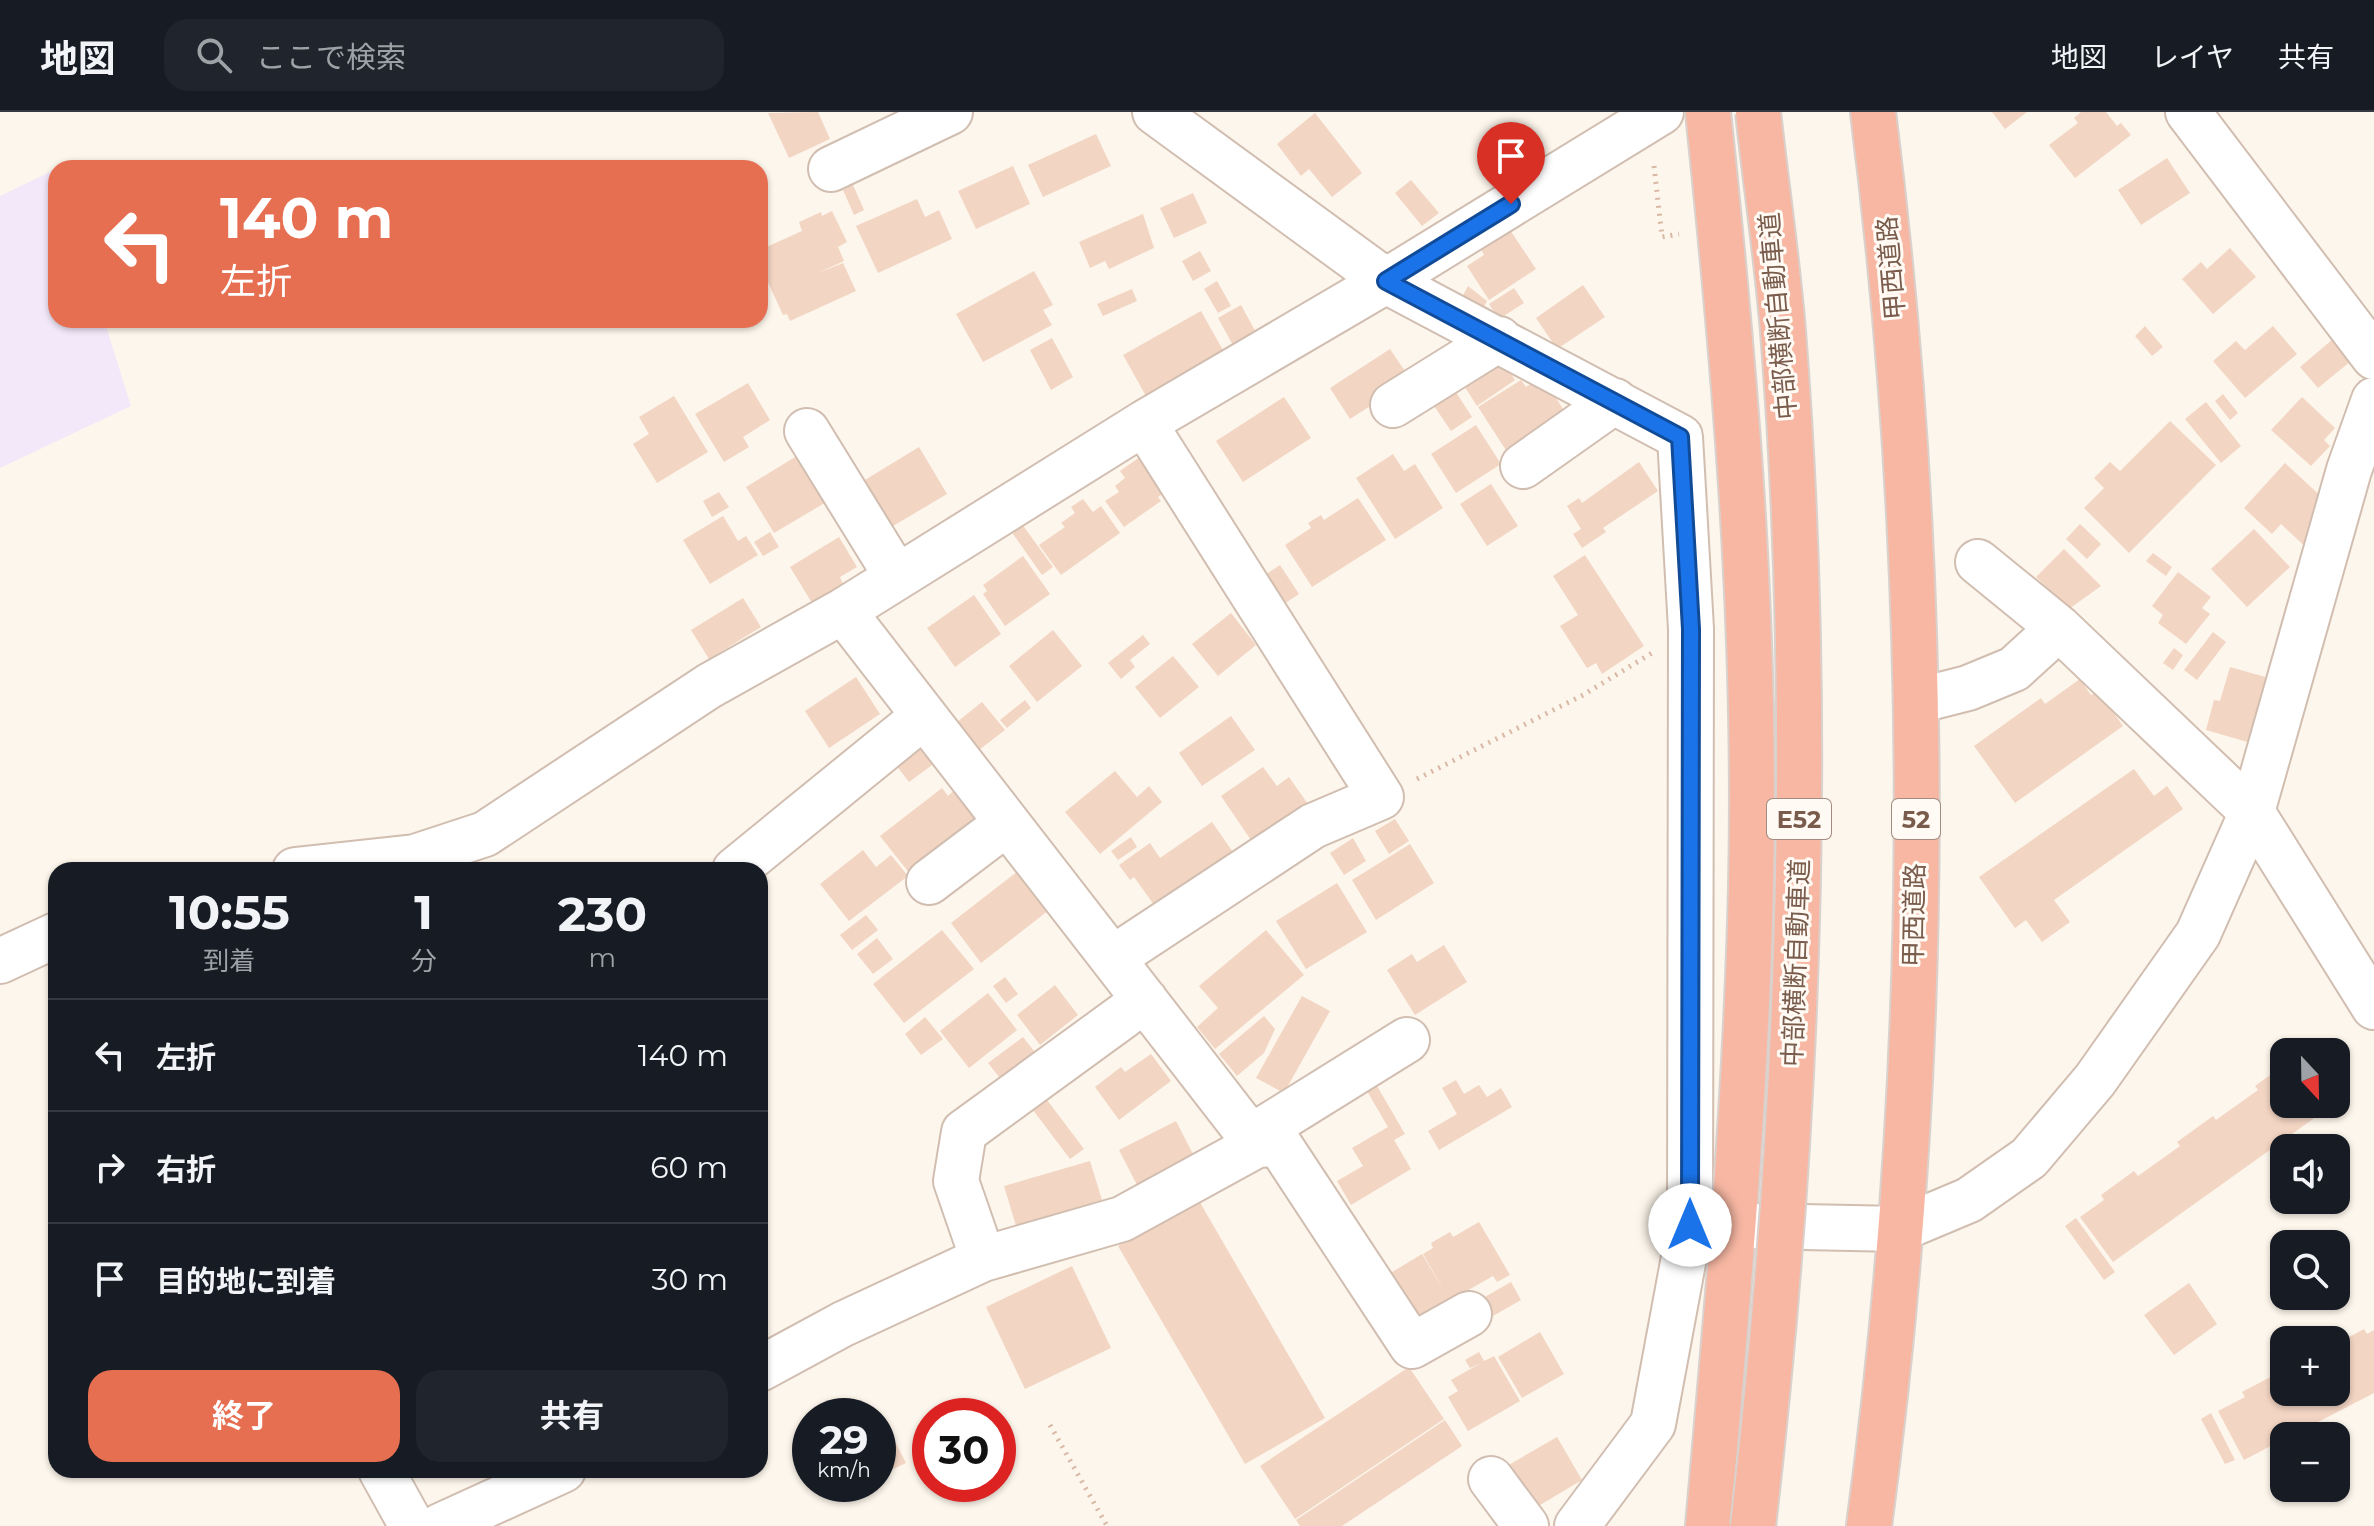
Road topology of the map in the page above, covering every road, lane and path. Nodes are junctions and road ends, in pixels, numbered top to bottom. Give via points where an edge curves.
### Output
1 (950, 112) edge
2 (1155, 112) edge
3 (1661, 112) edge
4 (1708, 112) edge
5 (1758, 112) edge
6 (1873, 112) edge
7 (2188, 112) edge
8 (1654, 161) dead end
9 (831, 169) dead end
10 (1677, 220) dead end
11 (1386, 281) junction
12 (1499, 339) junction
13 (2374, 357) edge
14 (2374, 400) edge
15 (1615, 401) junction
16 (1393, 405) dead end
17 (1144, 423) junction
18 (807, 431) dead end
19 (1523, 466) dead end
20 (1978, 562) dead end
21 (897, 577) junction
22 (843, 611) junction
23 (2059, 628) junction
24 (1691, 629) junction
25 (1917, 701) junction
26 (924, 716) junction
27 (1381, 797) junction
28 (2252, 812) junction
29 (1007, 823) junction
30 (369, 862) edge
31 (745, 862) edge
32 (929, 882) dead end
33 (48, 939) edge
34 (1113, 958) junction
35 (0, 961) edge
36 (1145, 1000) junction
37 (2374, 1007) edge
38 (1407, 1040) dead end
39 (1254, 1141) junction
40 (1690, 1225) junction
41 (1736, 1225) junction
42 (1900, 1229) junction
43 (983, 1259) junction
44 (1469, 1314) dead end
45 (768, 1365) edge
46 (1050, 1425) dead end
47 (385, 1478) edge
48 (550, 1478) edge
49 (1491, 1479) dead end
50 (487, 1516) edge
51 (412, 1526) edge
52 (440, 1526) edge
53 (1107, 1526) edge
54 (1526, 1526) edge
55 (1577, 1526) edge
56 (1708, 1526) edge
57 (1753, 1526) edge
58 (1869, 1526) edge

1 - 9 street
2 - 11 street
3 - 11 street
4 - 41 highway via 1731,332 1747,592 1751,885
5 - 57 highway, 中部横断自動車道 / E52, bridge via 1783,330 1797,579 1800,845 1792,1100 1774,1347
6 - 25 highway, 甲西道路 / 52 via 1908,460
7 - 13 street
8 - 10 path via 1662,237 1679,235
11 - 12 street
11 - 17 street
12 - 15 street
12 - 16 street
14 - 28 street via 2349,470
15 - 19 street
15 - 24 street via 1680,437
17 - 21 street
17 - 27 street
18 - 21 street
20 - 23 street
21 - 22 street
22 - 26 street
22 - 30 street via 709,686 485,834 415,857
23 - 25 street via 2014,669
23 - 28 street
24 - 27 path via 1583,695
24 - 40 street
25 - 42 highway, 甲西道路 / 52 via 1914,962
26 - 29 street
26 - 31 street
27 - 34 street via 1313,826
28 - 37 street
28 - 42 street via 2198,934 2095,1080 2039,1147 1969,1200
29 - 32 street
29 - 34 street
33 - 35 street
34 - 36 street
36 - 39 street
36 - 43 street via 964,1132 956,1181
38 - 39 street
39 - 43 street via 1122,1219
39 - 44 street via 1279,1144 1412,1346
40 - 41 street
40 - 55 street via 1653,1424
41 - 42 street
41 - 56 highway
42 - 58 highway, 甲西道路 / 52
43 - 45 street
46 - 53 path
47 - 51 street
48 - 50 street
49 - 54 street
50 - 52 street

